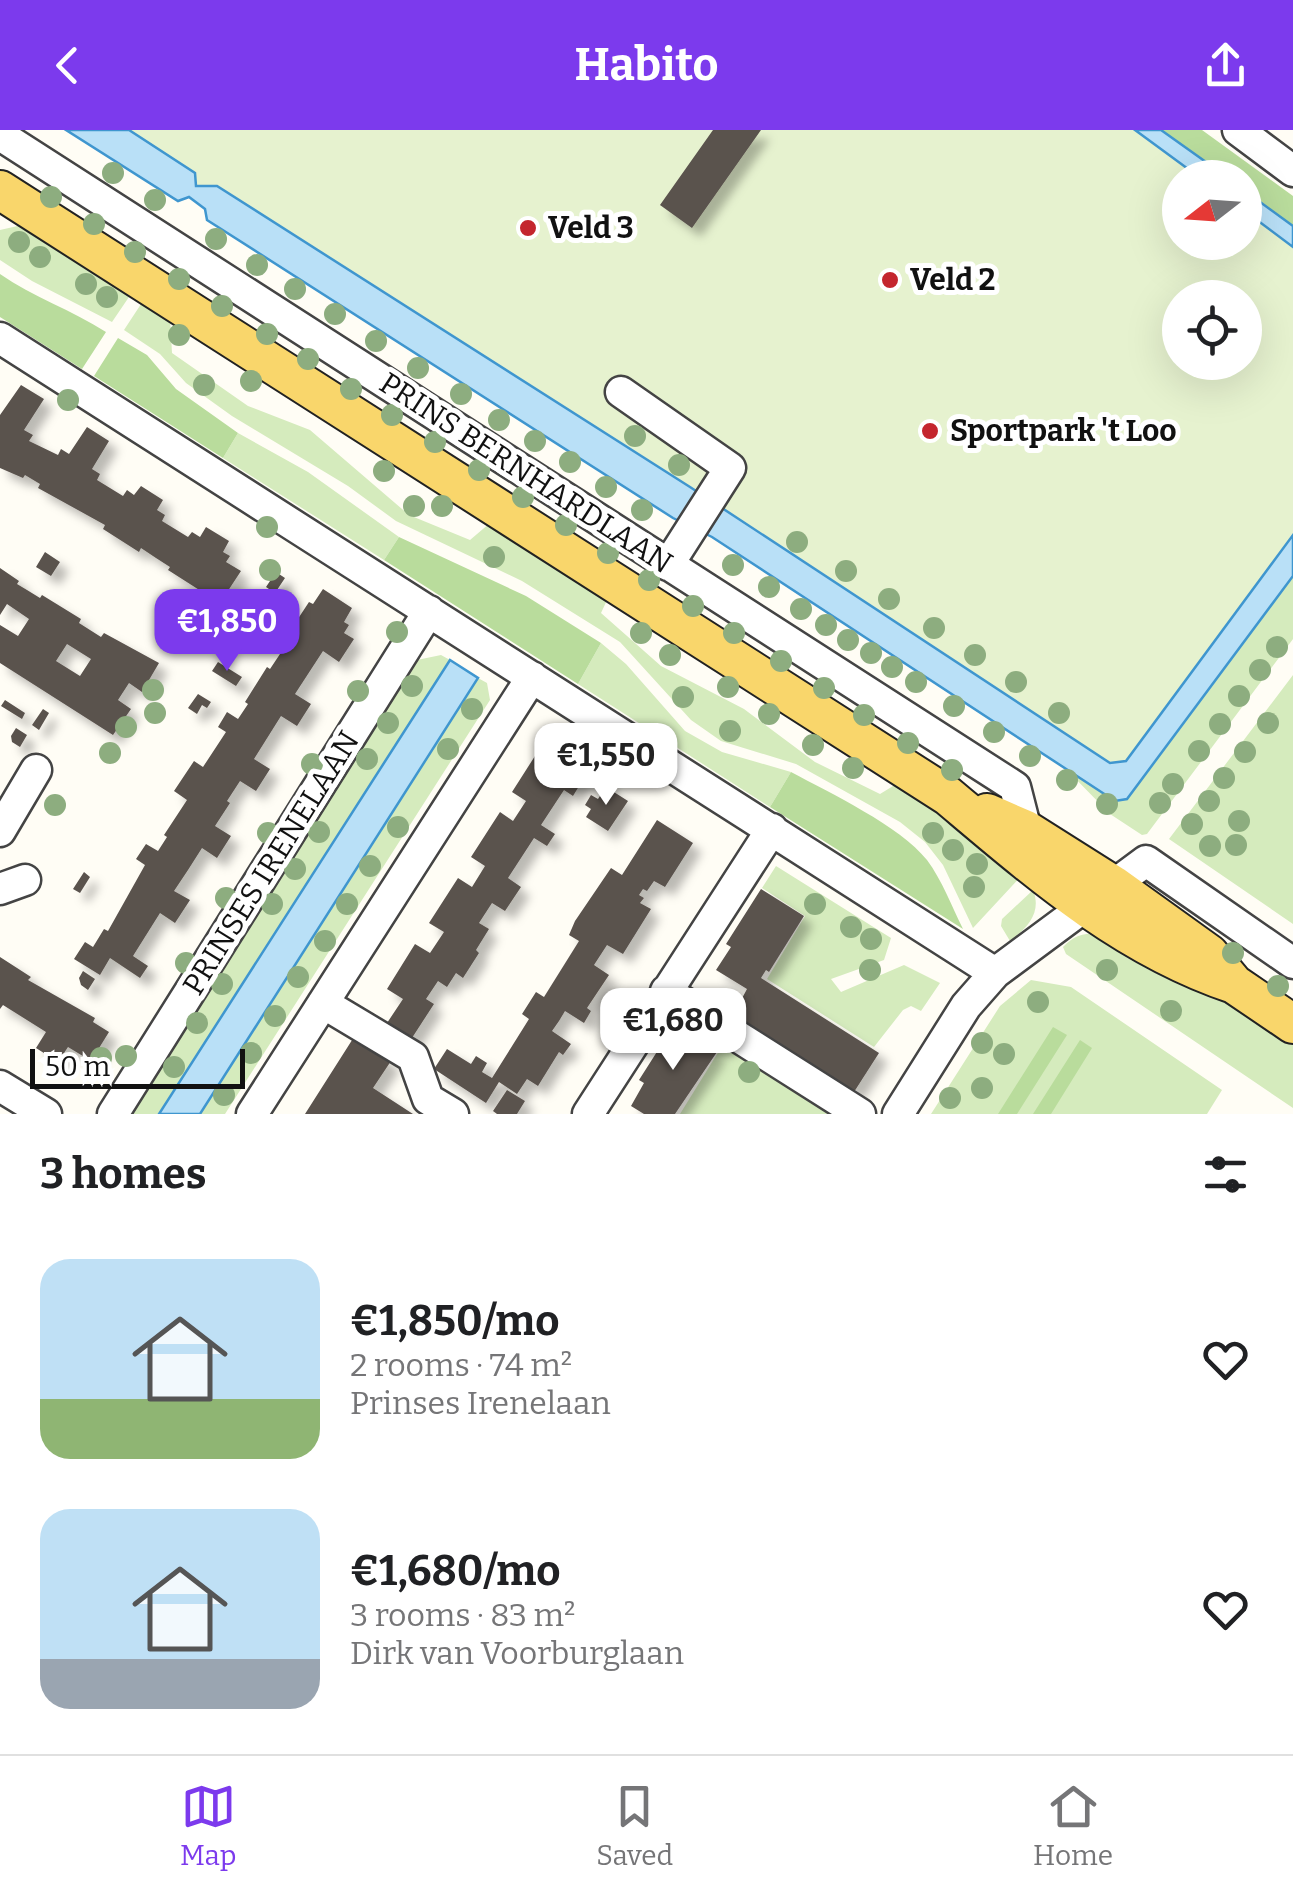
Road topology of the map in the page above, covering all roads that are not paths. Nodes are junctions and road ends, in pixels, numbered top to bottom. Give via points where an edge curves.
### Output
1 (1238, 130) edge
2 (0, 135) edge
3 (1293, 171) edge
4 (0, 190) edge
5 (0, 338) edge
6 (621, 392) dead end
7 (675, 554) junction
8 (429, 611) junction
9 (532, 677) junction
10 (36, 770) dead end
11 (948, 796) junction
12 (772, 829) junction
13 (0, 830) edge
14 (1026, 830) junction
15 (1114, 885) junction
16 (1083, 907) junction
17 (1293, 963) edge
18 (995, 973) junction
19 (1234, 984) junction
20 (666, 991) junction
21 (323, 1003) junction
22 (1293, 1024) edge
23 (0, 1086) edge
24 (46, 1114) edge
25 (112, 1114) edge
26 (252, 1114) edge
27 (453, 1114) edge
28 (588, 1114) edge
29 (860, 1114) edge
30 (898, 1114) edge

1 - 3 street
2 - 7 street, PRINS BERNHARDLAAN
4 - 11 main road, PRINS BERNHARDLAAN
5 - 8 street
6 - 7 street via 730,468
7 - 14 street, PRINS BERNHARDLAAN via 1015,786
8 - 9 street
8 - 25 street, PRINSES IRENELAAN
9 - 12 street
9 - 21 street
10 - 13 street
11 - 14 main road, PRINS BERNHARDLAAN
11 - 16 main road, PRINS BERNHARDLAAN
12 - 18 street
12 - 20 street
14 - 15 main road, PRINS BERNHARDLAAN
15 - 16 street
15 - 17 street via 1146,861
15 - 19 main road, PRINS BERNHARDLAAN via 1209,954
16 - 18 street
16 - 19 main road, PRINS BERNHARDLAAN via 1190,969
18 - 30 street via 966,1006
19 - 22 main road, PRINS BERNHARDLAAN
20 - 28 street
20 - 29 street
21 - 26 street
21 - 27 street via 413,1057 428,1098
23 - 24 street

